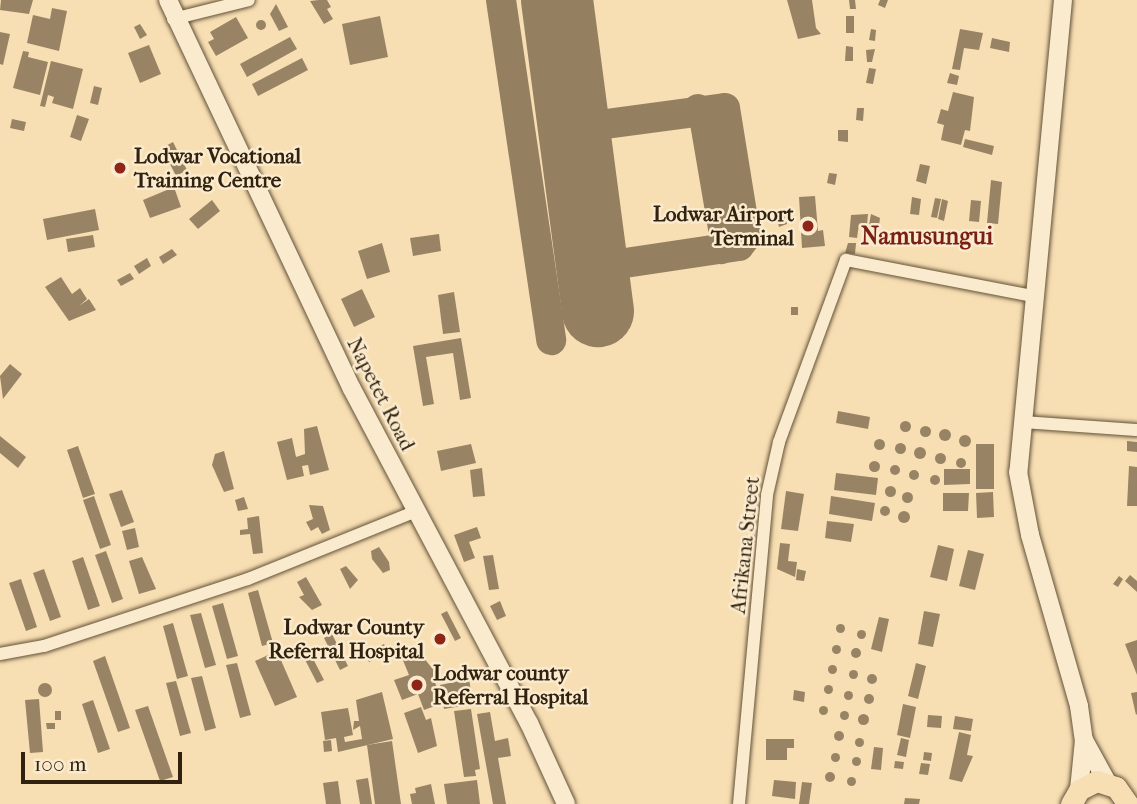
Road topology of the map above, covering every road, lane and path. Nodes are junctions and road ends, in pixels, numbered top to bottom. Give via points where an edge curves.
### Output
1 (167, 0) edge
2 (249, 0) edge
3 (1063, 0) edge
4 (173, 19) junction
5 (1033, 296) junction
6 (1022, 422) junction
7 (1137, 430) edge
8 (416, 511) junction
9 (0, 654) edge
10 (1084, 740) junction
11 (1122, 790) edge
12 (1071, 799) edge
13 (566, 804) edge
14 (739, 804) edge

1 - 4 main road, Napetet Road
2 - 4 street
3 - 5 main road
4 - 8 main road, Napetet Road
5 - 6 main road
5 - 14 street, Afrikana Street via 846,260 771,475
6 - 7 street
6 - 10 main road via 1018,472 1022,500
8 - 9 street via 223,587 44,646
8 - 13 main road, Napetet Road
10 - 11 main road
10 - 12 main road
11 - 12 highway

